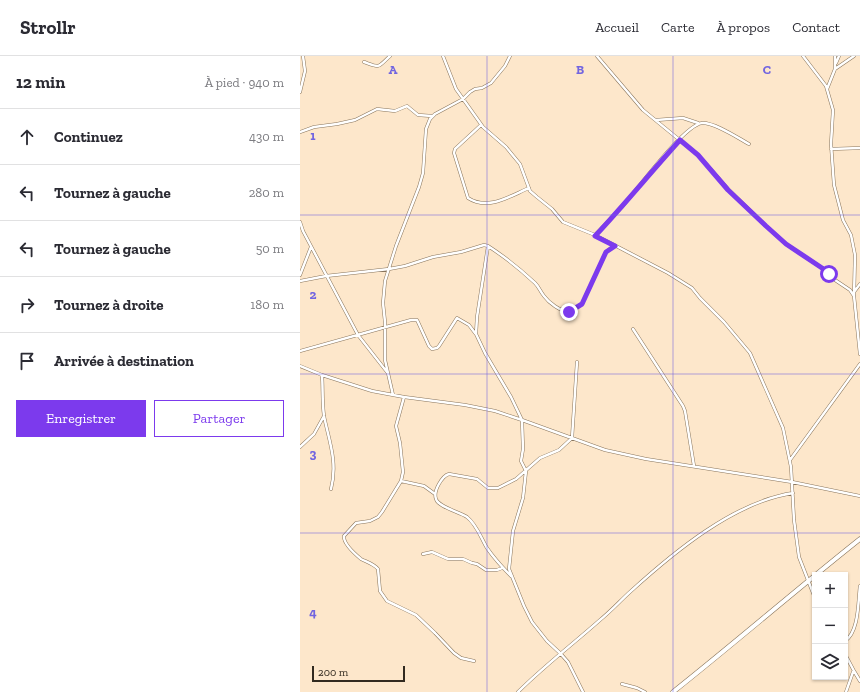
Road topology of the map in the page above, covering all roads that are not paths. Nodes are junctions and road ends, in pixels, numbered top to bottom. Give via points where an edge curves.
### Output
1 (303, 56) edge
2 (390, 56) edge
3 (443, 56) edge
4 (510, 56) edge
5 (597, 56) edge
6 (803, 56) edge
7 (835, 56) edge
8 (839, 56) edge
9 (854, 56) edge
10 (364, 62) dead end
11 (835, 67) junction
12 (827, 89) junction
13 (300, 92) edge
14 (463, 99) junction
15 (432, 116) junction
16 (656, 120) junction
17 (698, 124) junction
18 (481, 125) junction
19 (300, 132) edge
20 (680, 140) junction
21 (749, 144) dead end
22 (860, 148) edge
23 (832, 149) junction
24 (529, 188) junction
25 (300, 222) edge
26 (595, 236) junction
27 (488, 246) junction
28 (615, 246) junction
29 (312, 247) junction
30 (389, 269) junction
31 (300, 275) edge
32 (326, 276) junction
33 (300, 281) edge
34 (860, 284) edge
35 (854, 294) junction
36 (385, 327) junction
37 (633, 329) dead end
38 (476, 334) junction
39 (358, 335) junction
40 (300, 351) edge
41 (860, 354) edge
42 (577, 362) dead end
43 (860, 364) edge
44 (300, 366) edge
45 (387, 373) junction
46 (322, 375) junction
47 (393, 395) junction
48 (404, 397) junction
49 (324, 416) junction
50 (522, 420) junction
51 (572, 438) junction
52 (300, 447) edge
53 (790, 460) junction
54 (694, 466) junction
55 (526, 471) junction
56 (401, 480) junction
57 (792, 482) junction
58 (331, 489) dead end
59 (793, 493) junction
60 (435, 494) junction
61 (860, 496) edge
62 (860, 539) edge
63 (423, 554) dead end
64 (502, 568) junction
65 (511, 576) junction
66 (808, 580) junction
67 (860, 586) edge
68 (812, 590) edge
69 (848, 638) edge
70 (560, 653) junction
71 (848, 660) edge
72 (474, 661) dead end
73 (854, 671) junction
74 (860, 681) edge
75 (622, 684) dead end
76 (522, 690) edge
77 (518, 692) edge
78 (583, 692) edge
79 (645, 692) edge
80 (673, 692) edge
81 (846, 692) edge

1 - 13 street via 305,70
2 - 10 street via 379,65
3 - 14 street via 456,89
4 - 14 street via 491,83 475,89
5 - 16 street via 643,110
6 - 12 street
7 - 11 street
8 - 11 street
9 - 11 street
11 - 12 street
12 - 23 street via 833,110
14 - 15 street
14 - 18 street
15 - 19 street via 418,115 407,106 395,111 377,109 355,120
15 - 30 street via 426,129 423,173
16 - 17 street via 683,118
16 - 20 street
17 - 20 street
17 - 21 street via 712,124
18 - 24 street via 514,156 520,164
18 - 24 street via 455,149 454,153 468,198 474,202 487,204
20 - 26 street
20 - 35 street via 698,155 728,190 774,234
22 - 23 street
23 - 35 street via 834,185 855,255
24 - 26 street via 563,222
25 - 29 street
26 - 28 street
27 - 28 street via 536,284 546,299 569,312 582,304 606,252
27 - 30 street
27 - 38 street
28 - 53 street via 692,288 750,353 783,428
29 - 31 street
29 - 32 street
30 - 32 street
30 - 36 street via 383,303
32 - 33 street
32 - 39 street
34 - 35 street
35 - 41 street
36 - 38 street via 417,320 432,349 439,346 457,318 469,325
36 - 39 street
36 - 45 street
37 - 54 street via 683,406
38 - 50 street
39 - 40 street
39 - 45 street
42 - 51 street
43 - 53 street
44 - 46 street
45 - 47 street
46 - 47 street
46 - 49 street
47 - 48 street
48 - 50 street via 465,405
48 - 56 street via 396,426 403,472
49 - 52 street via 314,434
49 - 58 street via 334,464
50 - 51 street
50 - 55 street via 521,461
51 - 54 street via 605,450
51 - 55 street via 559,450 540,458
53 - 57 street
54 - 57 street
55 - 60 street via 507,484 495,488 487,487 477,480 447,474 440,481
55 - 65 street via 524,498 513,530 509,564
56 - 60 street via 424,486
56 - 72 street via 378,517 370,521 356,522 344,536 344,541 362,559 376,566 380,591 387,601 416,615 454,653 461,658
57 - 59 street
57 - 61 street
59 - 66 street via 799,557
59 - 70 street via 779,495 738,512 701,533
60 - 64 street via 438,503 471,521
62 - 66 street
63 - 64 street via 432,552 448,559 463,559 486,570
64 - 65 street
65 - 70 street via 532,622
66 - 68 street
66 - 80 street
67 - 69 street via 856,625
70 - 76 street
70 - 78 street
71 - 73 street
73 - 74 street
73 - 81 street
75 - 79 street
76 - 77 street

